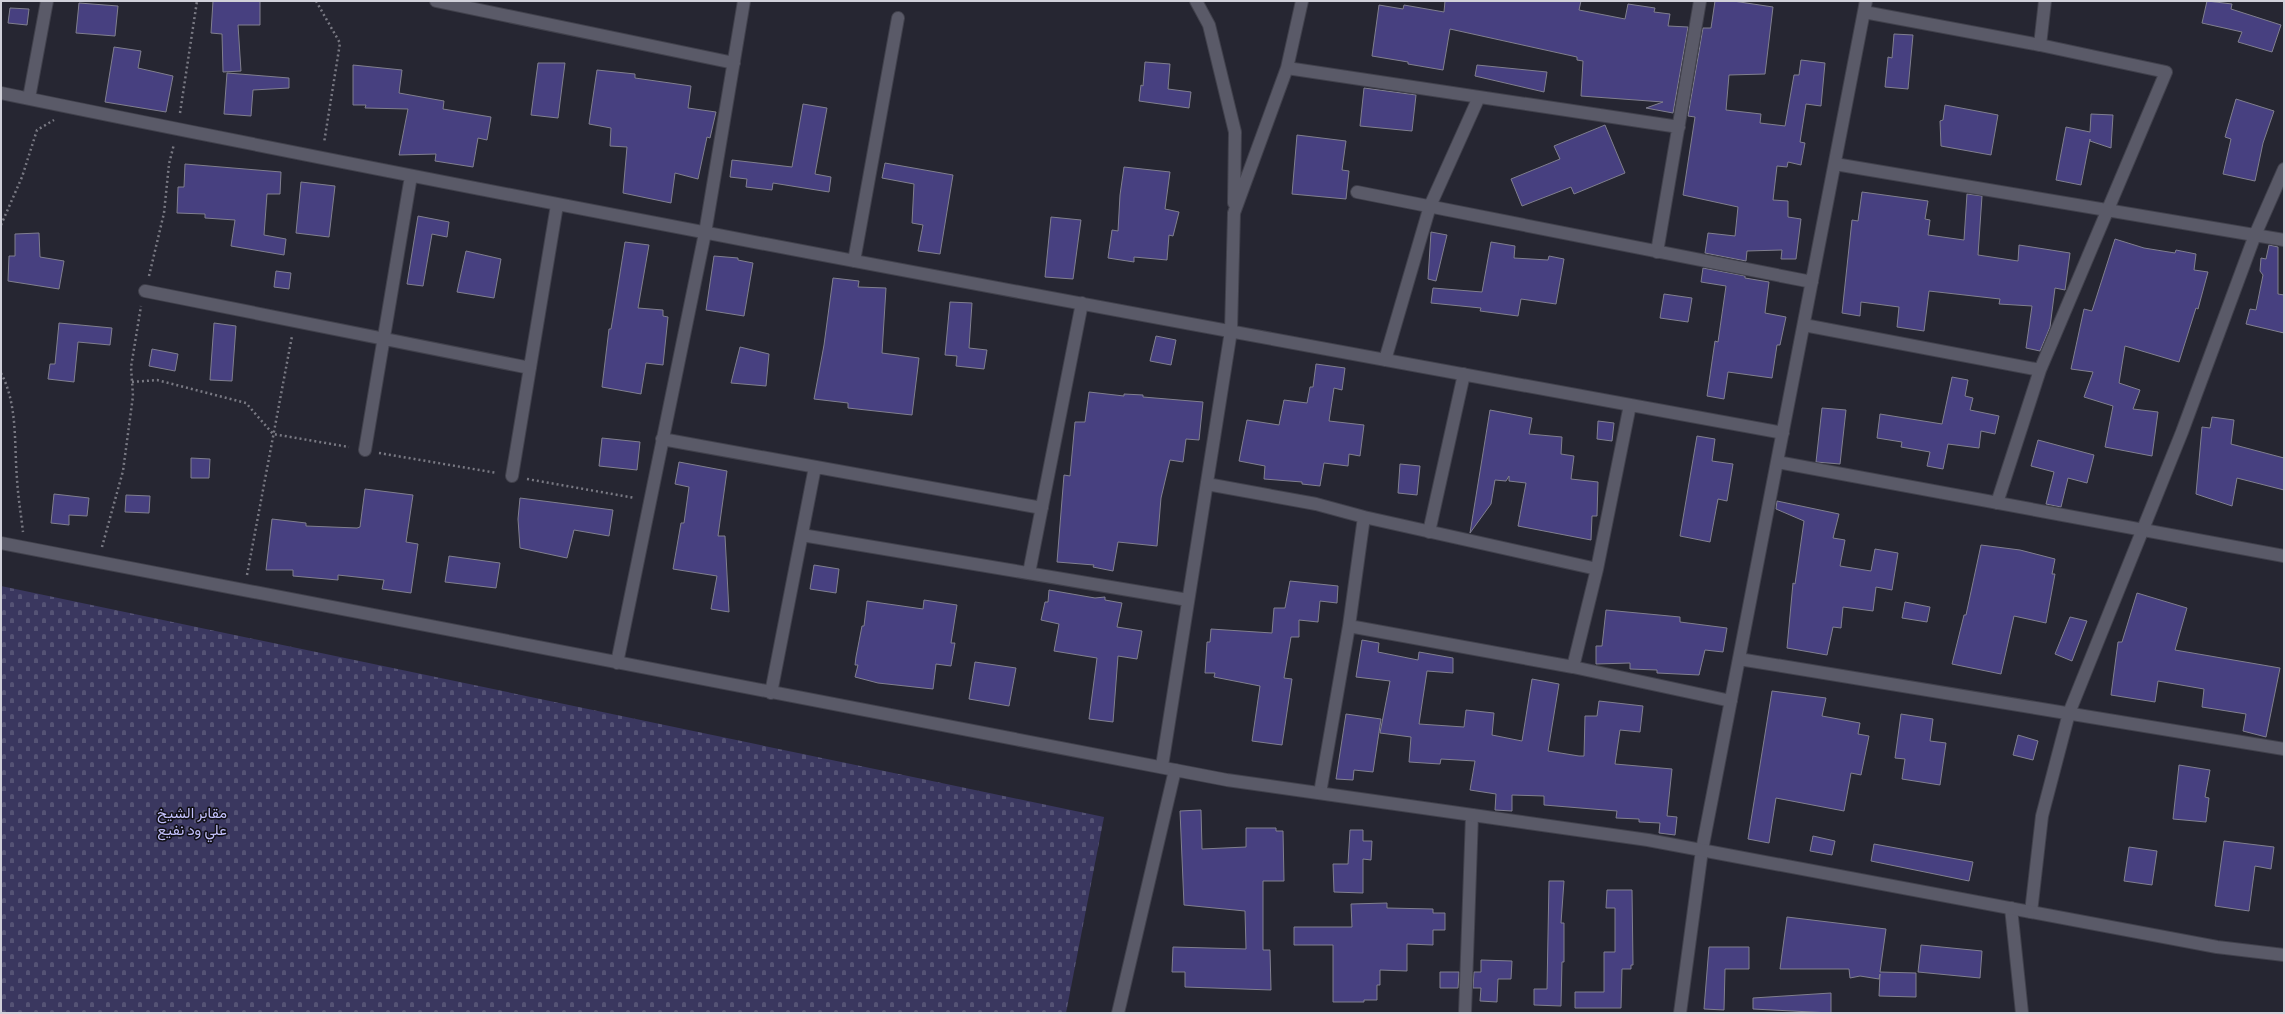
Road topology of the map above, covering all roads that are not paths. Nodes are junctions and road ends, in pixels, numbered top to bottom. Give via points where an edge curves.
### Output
1 (47, 1) edge
2 (436, 1) edge
3 (744, 1) edge
4 (1196, 1) edge
5 (1302, 1) edge
6 (1700, 1) edge
7 (2046, 1) edge
8 (1863, 4) edge
9 (898, 18) dead end
10 (2040, 45) junction
11 (734, 63) junction
12 (1287, 68) junction
13 (1, 93) edge
14 (1479, 97) junction
15 (29, 98) junction
16 (1679, 127) junction
17 (1835, 164) junction
18 (2284, 169) edge
19 (411, 176) junction
20 (1357, 192) dead end
21 (557, 205) junction
22 (1430, 206) junction
23 (2108, 210) junction
24 (1234, 213) junction
25 (704, 233) junction
26 (2255, 235) junction
27 (2284, 240) edge
28 (1657, 252) junction
29 (854, 261) junction
30 (1812, 282) junction
31 (145, 291) dead end
32 (1082, 303) junction
33 (1804, 325) junction
34 (1231, 331) junction
35 (384, 339) junction
36 (1385, 360) junction
37 (530, 368) junction
38 (2040, 370) junction
39 (1464, 374) junction
40 (1630, 405) junction
41 (1783, 433) junction
42 (662, 439) junction
43 (366, 450) road end
44 (1777, 462) junction
45 (815, 466) junction
46 (512, 476) road end
47 (1207, 484) junction
48 (1997, 502) junction
49 (1042, 508) junction
50 (1364, 517) junction
51 (2143, 530) junction
52 (1429, 532) junction
53 (802, 534) junction
54 (1, 544) edge
55 (2284, 556) edge
56 (1596, 569) junction
57 (1029, 573) junction
58 (1188, 600) junction
59 (1349, 626) junction
60 (1739, 659) junction
61 (617, 663) junction
62 (1573, 667) junction
63 (771, 693) junction
64 (1731, 701) junction
65 (2069, 714) junction
66 (2284, 749) edge
67 (1162, 766) junction
68 (1175, 770) junction
69 (1320, 793) junction
70 (1472, 815) junction
71 (1702, 850) junction
72 (2011, 908) junction
73 (2031, 912) junction
74 (2284, 955) edge
75 (1118, 1013) edge
76 (1465, 1013) edge
77 (1680, 1013) edge
78 (2022, 1013) edge

1 - 15 street
2 - 11 street
3 - 11 street
4 - 24 street via 1209,25 1235,132
5 - 12 street
6 - 16 street
7 - 10 street
8 - 10 street
8 - 17 street
9 - 29 street
10 - 23 street via 2166,72
11 - 25 street
12 - 14 street
12 - 24 street
13 - 15 street
14 - 16 street
14 - 22 street
15 - 19 street
16 - 28 street
17 - 23 street
17 - 30 street
18 - 26 street
19 - 21 street
19 - 35 street
20 - 22 street
21 - 25 street
21 - 37 street
22 - 28 street
22 - 36 street
23 - 26 street
23 - 38 street
24 - 34 street
25 - 29 street
25 - 42 street
26 - 27 street
26 - 51 street
28 - 30 street
29 - 32 street
30 - 33 street
31 - 35 street
32 - 34 street
32 - 49 street
33 - 38 street
33 - 41 street
34 - 36 street
34 - 47 street
35 - 37 street
35 - 43 street
36 - 39 street
37 - 46 street
38 - 48 street
39 - 40 street
39 - 52 street
40 - 41 street
40 - 56 street
41 - 44 street
42 - 45 street
42 - 61 street
44 - 48 street
44 - 60 street
45 - 49 street
45 - 53 street
47 - 50 street via 1316,504
47 - 58 street
48 - 51 street
49 - 57 street
50 - 52 street
50 - 59 street
51 - 55 street
51 - 65 street
52 - 56 street
53 - 57 street
53 - 63 street
54 - 61 street
56 - 62 street
57 - 58 street
58 - 67 street
59 - 62 street
59 - 69 street
60 - 64 street
60 - 65 street
61 - 63 street
62 - 64 street
63 - 67 street
64 - 71 street
65 - 66 street
65 - 73 street via 2042,816
67 - 68 street
68 - 69 street
68 - 75 street
69 - 70 street
70 - 71 street
70 - 76 street
71 - 72 street
71 - 77 street
72 - 73 street
72 - 78 street
73 - 74 street via 2217,947

